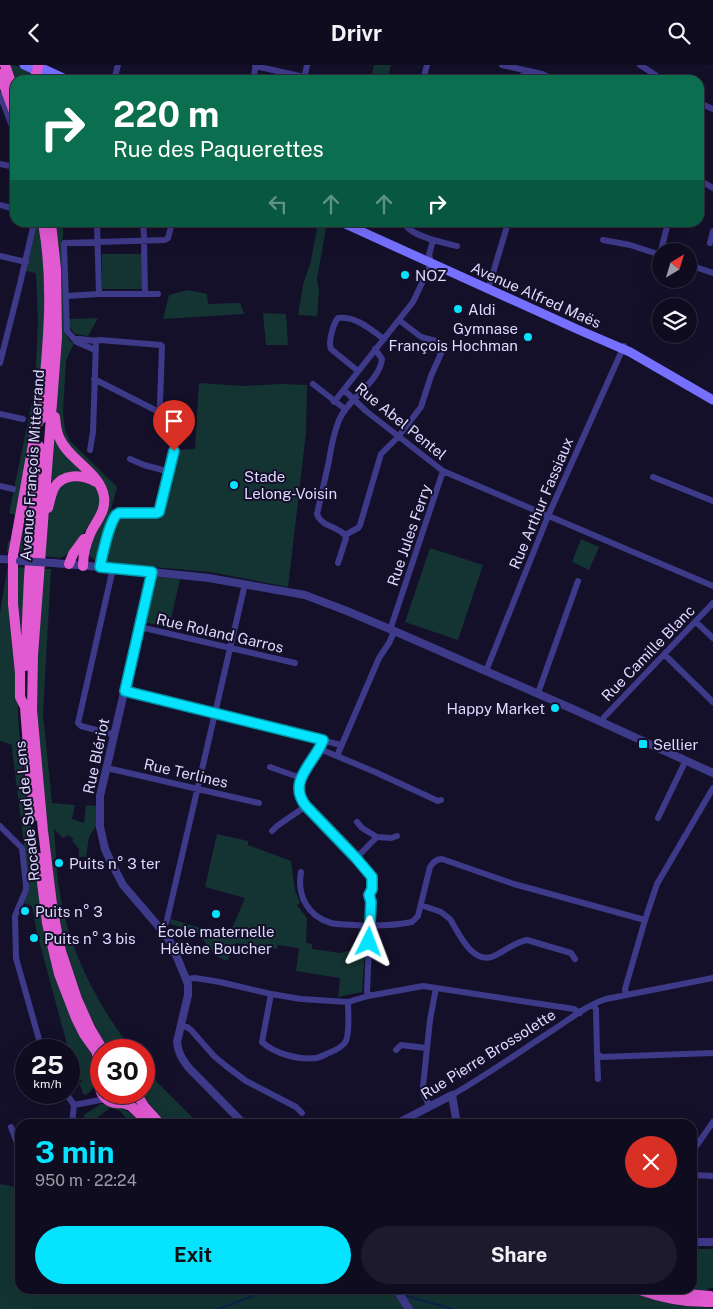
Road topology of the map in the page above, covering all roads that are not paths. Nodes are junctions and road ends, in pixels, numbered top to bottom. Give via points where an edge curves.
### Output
1 (5, 65) edge
2 (24, 65) edge
3 (256, 65) edge
4 (502, 65) edge
5 (640, 65) edge
6 (525, 70) junction
7 (36, 71) edge
8 (0, 74) edge
9 (50, 75) edge
10 (290, 75) edge
11 (523, 75) edge
12 (544, 75) edge
13 (655, 75) edge
14 (10, 80) edge
15 (0, 95) edge
16 (10, 101) edge
17 (10, 121) edge
18 (33, 227) edge
19 (44, 227) edge
20 (51, 227) edge
21 (98, 227) edge
22 (143, 227) edge
23 (171, 227) edge
24 (353, 227) edge
25 (364, 227) edge
26 (407, 227) edge
27 (507, 227) edge
28 (667, 227) edge
29 (713, 231) edge
30 (144, 238) junction
31 (603, 240) dead end
32 (434, 241) junction
33 (97, 242) junction
34 (664, 243) edge
35 (710, 243) dead end
36 (457, 246) dead end
37 (652, 252) edge
38 (0, 256) edge
39 (430, 259) junction
40 (26, 262) junction
41 (698, 268) edge
42 (713, 273) edge
43 (490, 283) junction
44 (98, 294) junction
45 (145, 294) junction
46 (158, 294) dead end
47 (66, 296) junction
48 (399, 320) junction
49 (75, 339) junction
50 (384, 339) junction
51 (96, 341) junction
52 (2, 345) edge
53 (624, 348) junction
54 (376, 349) junction
55 (95, 351) junction
56 (1, 355) edge
57 (0, 363) edge
58 (358, 371) junction
59 (94, 379) junction
60 (313, 384) dead end
61 (106, 385) junction
62 (53, 386) junction
63 (344, 390) junction
64 (713, 393) edge
65 (94, 395) junction
66 (353, 399) junction
67 (713, 400) edge
68 (334, 402) junction
69 (160, 404) junction
70 (153, 409) junction
71 (345, 409) junction
72 (42, 412) junction
73 (161, 413) junction
74 (0, 414) edge
75 (23, 419) dead end
76 (398, 437) junction
77 (90, 450) dead end
78 (130, 459) dead end
79 (443, 471) junction
80 (170, 472) junction
81 (653, 477) dead end
82 (99, 484) junction
83 (0, 486) edge
84 (13, 489) dead end
85 (713, 501) edge
86 (548, 516) junction
87 (42, 527) junction
88 (91, 533) junction
89 (345, 535) junction
90 (0, 559) edge
91 (16, 560) junction
92 (338, 563) dead end
93 (69, 564) junction
94 (83, 565) junction
95 (100, 567) junction
96 (113, 568) junction
97 (152, 572) junction
98 (578, 581) dead end
99 (245, 584) junction
100 (713, 586) edge
101 (713, 603) edge
102 (696, 621) junction
103 (140, 627) junction
104 (392, 630) junction
105 (713, 638) edge
106 (231, 648) junction
107 (664, 654) junction
108 (295, 663) dead end
109 (486, 671) junction
110 (125, 691) junction
111 (538, 693) junction
112 (713, 702) edge
113 (29, 708) junction
114 (216, 713) junction
115 (602, 722) junction
116 (115, 735) junction
117 (323, 740) junction
118 (342, 745) junction
119 (320, 749) junction
120 (337, 756) junction
121 (686, 760) junction
122 (270, 767) dead end
123 (107, 768) junction
124 (713, 773) edge
125 (301, 778) junction
126 (713, 788) edge
127 (198, 789) junction
128 (441, 800) dead end
129 (259, 803) dead end
130 (306, 806) junction
131 (658, 818) dead end
132 (356, 822) dead end
133 (0, 825) edge
134 (272, 831) dead end
135 (397, 836) dead end
136 (377, 837) junction
137 (356, 858) junction
138 (301, 872) dead end
139 (421, 905) junction
140 (645, 920) junction
141 (370, 926) junction
142 (162, 930) junction
143 (575, 959) dead end
144 (713, 978) edge
145 (186, 979) junction
146 (436, 988) junction
147 (271, 994) junction
148 (626, 995) junction
149 (368, 996) junction
150 (348, 1002) junction
151 (593, 1005) junction
152 (580, 1013) junction
153 (182, 1027) junction
154 (39, 1039) edge
155 (96, 1039) edge
156 (90, 1042) edge
157 (426, 1048) junction
158 (396, 1050) dead end
159 (713, 1053) edge
160 (597, 1054) junction
161 (598, 1079) dead end
162 (452, 1095) junction
163 (90, 1100) edge
164 (90, 1102) edge
165 (87, 1103) junction
166 (126, 1104) edge
167 (143, 1104) edge
168 (74, 1105) joint
169 (430, 1107) junction
170 (302, 1113) dead end
171 (73, 1119) edge
172 (145, 1119) edge
173 (156, 1119) edge
174 (239, 1119) edge
175 (406, 1119) edge
176 (456, 1119) edge
177 (713, 1123) edge
178 (11, 1127) dead end
179 (15, 1138) edge
180 (697, 1146) edge
181 (697, 1175) edge
182 (713, 1176) edge
183 (697, 1242) edge
184 (713, 1242) edge
185 (399, 1294) edge
186 (654, 1294) edge
187 (686, 1294) edge
188 (713, 1296) edge
189 (713, 1302) edge
190 (409, 1309) edge

1 - 14 highway
2 - 7 main road
3 - 10 street
4 - 6 street
5 - 13 street
6 - 11 street
6 - 12 street
7 - 9 main road
8 - 16 highway
15 - 17 street
18 - 40 street
19 - 72 highway, Avenue François Mitterrand via 50,310
20 - 62 highway, Avenue François Mitterrand via 57,311
21 - 33 street
22 - 30 street
23 - 30 street via 168,238 164,240
24 - 39 main road, Avenue Alfred Maës
25 - 39 main road, Avenue Alfred Maës
26 - 32 street
27 - 43 street
28 - 34 street
29 - 35 street
30 - 33 street
30 - 45 street
31 - 37 street
32 - 36 street
32 - 39 street
33 - 44 street
33 - 47 street via 64,243
38 - 40 street
39 - 43 main road, Avenue Alfred Maës via 445,262
39 - 48 street via 430,266 413,302
39 - 53 main road, Avenue Alfred Maës
40 - 52 street
41 - 42 street
43 - 53 main road, Avenue Alfred Maës
44 - 45 street
44 - 47 street
45 - 46 street
47 - 49 street via 67,331
48 - 50 street
48 - 76 street via 421,337 441,344 443,349 421,407
49 - 51 street
49 - 55 street
50 - 54 street
50 - 58 street via 356,320 344,317 334,322 329,344 331,349
51 - 55 street
51 - 69 street via 161,345
52 - 56 street
53 - 64 main road, Avenue Alfred Maës via 646,356
53 - 67 main road, Avenue Alfred Maës
53 - 86 street, Rue Arthur Fassiaux
54 - 58 street
54 - 66 street via 382,359 381,368
55 - 59 street
56 - 57 street
58 - 63 street
59 - 61 street
59 - 65 street
60 - 68 street
61 - 65 street
61 - 70 street
62 - 82 highway via 60,441
62 - 87 highway, Avenue François Mitterrand
63 - 66 street, Rue Abel Pentel
63 - 68 street
65 - 77 street
66 - 71 street
66 - 76 street, Rue Abel Pentel
68 - 71 street
69 - 70 street
69 - 73 street
70 - 73 street
71 - 89 street via 334,436 317,514 324,523
72 - 91 highway via 36,428 13,555
72 - 113 highway, Avenue François Mitterrand via 25,657
73 - 80 street via 174,449
74 - 75 street
76 - 79 street, Rue Abel Pentel
76 - 89 street via 381,454 360,525
78 - 80 street
79 - 86 street, Rue Jules Ferry
79 - 104 street, Rue Jules Ferry
80 - 95 street via 159,512 119,513 113,517
81 - 85 street
82 - 87 highway via 75,476 61,480 52,491
82 - 88 highway via 104,506
83 - 84 street
86 - 100 street, Rue Jules Ferry
86 - 109 street, Rue Arthur Fassiaux
87 - 113 highway, Avenue François Mitterrand
88 - 93 highway via 85,537
88 - 94 highway via 84,549
89 - 92 street
90 - 91 street
91 - 93 street, bridge
91 - 113 highway via 13,604 20,697
93 - 94 street
94 - 95 street
95 - 96 street
96 - 97 street
96 - 116 street via 78,723
97 - 99 street
97 - 103 street, Rue Blériot
98 - 111 street
99 - 104 street via 311,597
99 - 106 street
101 - 102 street, Rue Camille Blanc
102 - 105 street
102 - 107 street, Rue Camille Blanc
103 - 106 street, Rue Roland Garros
103 - 110 street, Rue Blériot
104 - 109 street
104 - 118 street, Rue Jules Ferry via 393,634 379,658
106 - 108 street, Rue Roland Garros
106 - 114 street
107 - 112 street
107 - 115 street, Rue Camille Blanc
109 - 111 street
110 - 114 street
110 - 116 street, Rue Blériot
111 - 115 street
113 - 155 highway, Rocade Sud de Lens via 56,927 77,999
113 - 156 highway, Rocade Sud de Lens via 27,738 46,923 58,974
114 - 117 street
114 - 127 street
115 - 121 street
116 - 123 street, Rue Blériot
117 - 118 street
117 - 119 street
118 - 120 street, Rue Jules Ferry
119 - 120 street
119 - 125 street
120 - 128 street
121 - 124 street
121 - 131 street
122 - 125 street
123 - 127 street, Rue Terlines
123 - 142 street, Rue Blériot via 100,796 100,827 105,849 123,885
125 - 130 street via 299,794
126 - 140 street via 657,884
127 - 129 street, Rue Terlines
127 - 142 street
130 - 134 street
130 - 137 street
132 - 136 street
133 - 154 street via 23,851 26,890 16,916 16,958
135 - 136 street
136 - 137 street
137 - 141 street via 372,877
138 - 141 street via 300,889 312,913 332,923
139 - 140 street via 430,867 442,859 512,883
139 - 141 street via 412,922
139 - 143 street via 446,915 474,954 480,957 494,957 519,942 527,941 571,953
140 - 148 street
141 - 149 street
142 - 145 street, Rue Blériot
144 - 148 street, Rue Pierre Brossolette
145 - 147 street via 220,982
145 - 153 street via 188,995
146 - 149 street via 414,987
146 - 152 street via 574,1009
146 - 157 street
147 - 150 street
147 - 150 street via 262,1042 288,1056 303,1058 318,1058 336,1050 346,1041
148 - 151 street, Rue Pierre Brossolette
149 - 150 street
151 - 152 street, Rue Pierre Brossolette
151 - 160 street via 596,1009
152 - 162 street, Rue Pierre Brossolette
153 - 170 street via 191,1030 214,1056 246,1081
153 - 174 street via 177,1042 181,1058
157 - 158 street via 401,1045
157 - 169 street via 423,1093
159 - 160 street via 602,1057
160 - 161 street
162 - 169 street, Rue Pierre Brossolette
162 - 176 street
163 - 165 street
164 - 165 street
165 - 168 street
166 - 172 highway
167 - 173 highway
168 - 171 street
169 - 175 street, Rue Pierre Brossolette
177 - 180 street
178 - 179 street
181 - 182 street
183 - 184 street
185 - 190 street
186 - 189 highway via 684,1301
187 - 188 highway

